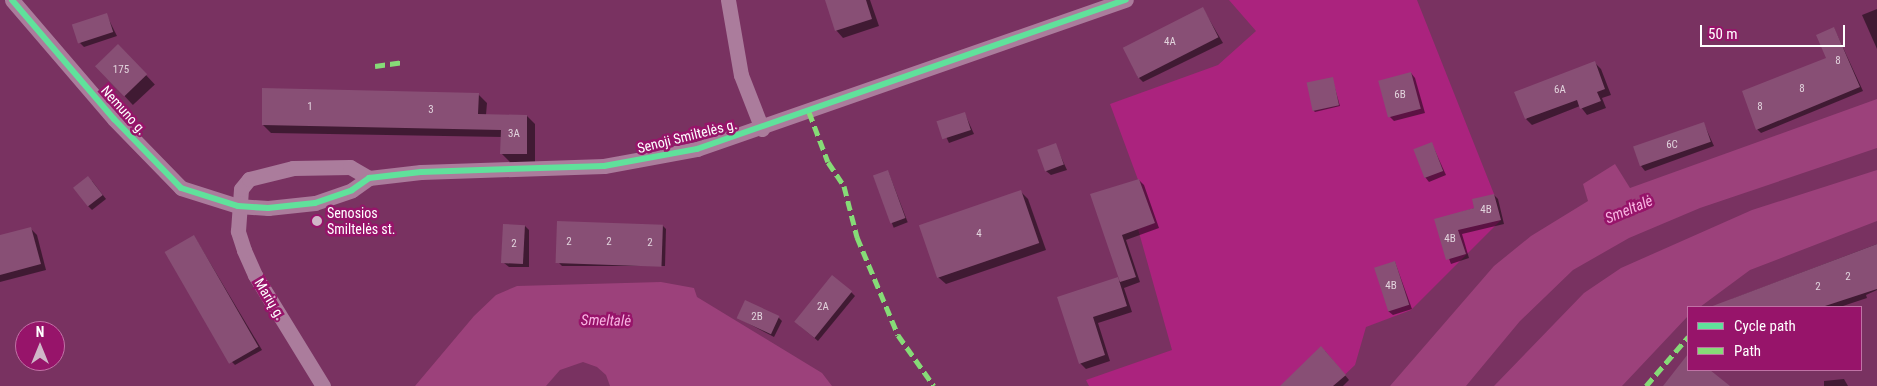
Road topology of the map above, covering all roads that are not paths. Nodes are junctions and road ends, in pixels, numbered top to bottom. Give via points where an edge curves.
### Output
1 (12, 0) edge
2 (728, 0) edge
3 (1126, 0) edge
4 (762, 129) junction
5 (369, 178) junction
6 (238, 206) junction
7 (322, 386) edge

1 - 6 street, Nemuno g. via 114,119 181,188
2 - 4 street via 741,75
3 - 4 street, Senoji Smiltelės g.
4 - 5 street, Senoji Smiltelės g. via 697,149 604,166 421,172
5 - 6 street, Senoji Smiltelės g. via 352,190 315,203 268,208
5 - 6 street via 350,167 293,168 249,179 241,189
6 - 7 street, Marių g. via 238,231 255,275

